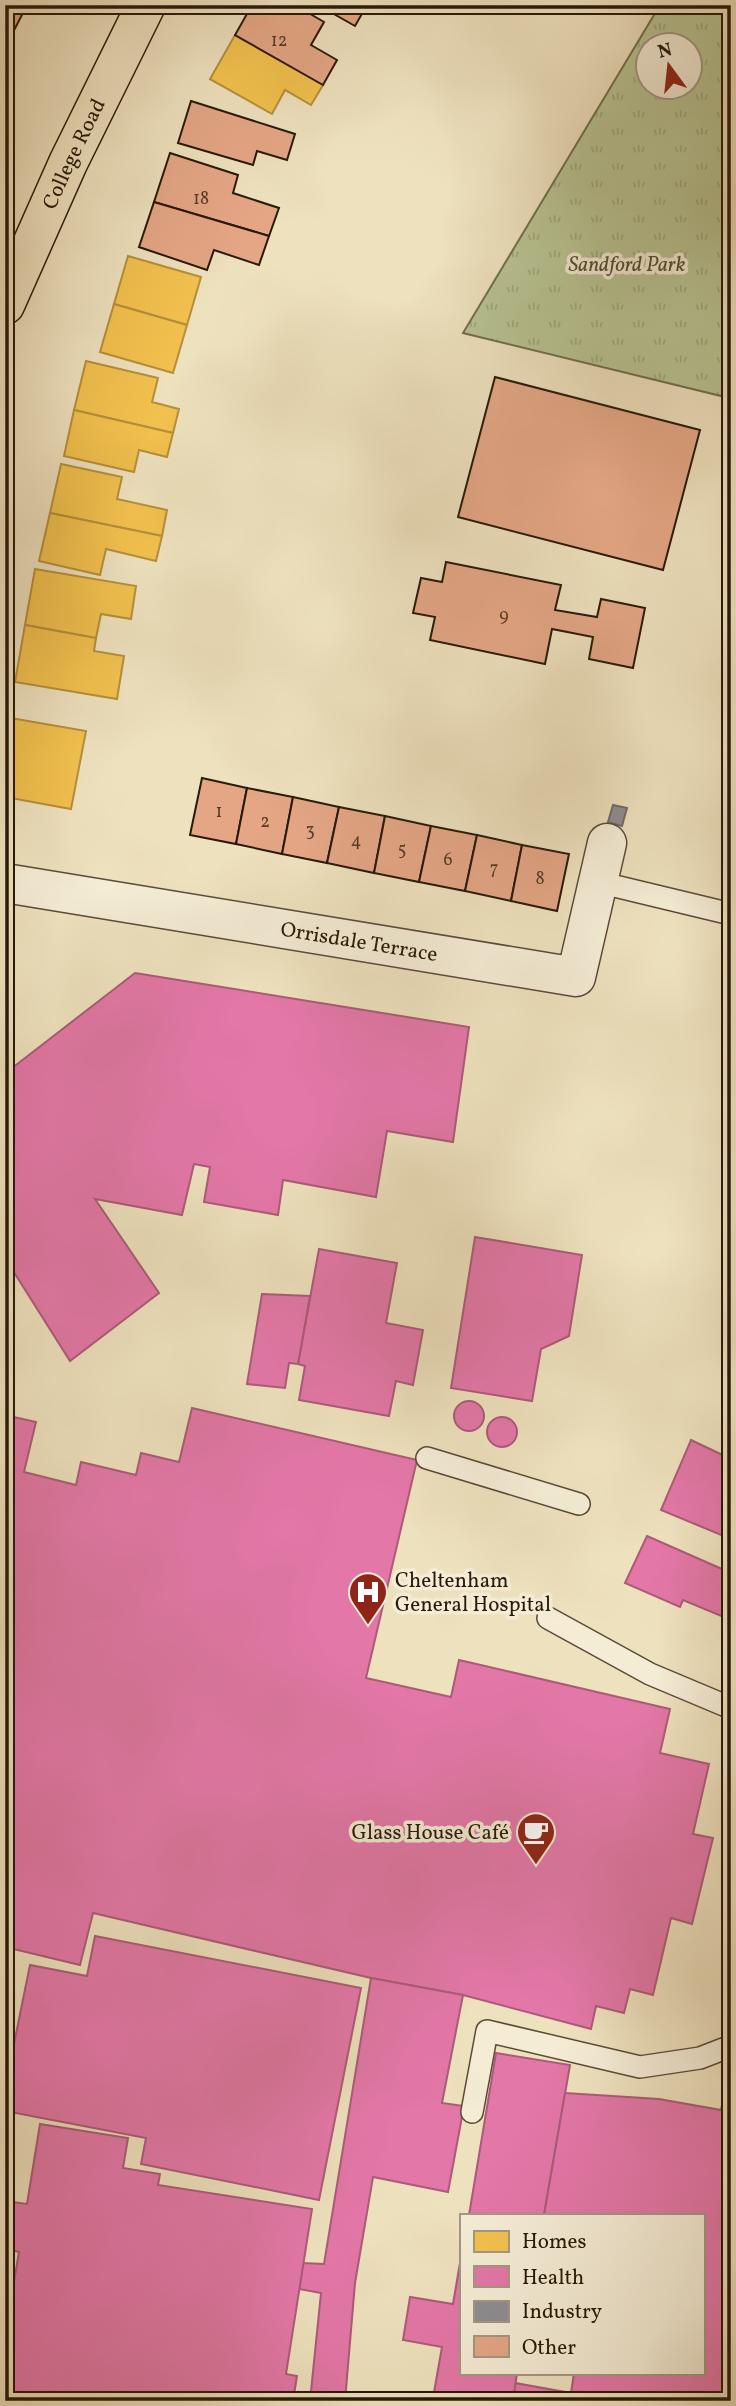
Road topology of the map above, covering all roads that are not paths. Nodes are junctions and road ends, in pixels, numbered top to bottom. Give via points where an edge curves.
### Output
1 (146, 5) edge
2 (5, 305) edge
3 (607, 843) dead end
4 (598, 882) junction
5 (5, 883) edge
6 (731, 914) edge
7 (427, 1458) dead end
8 (579, 1504) dead end
9 (548, 1618) dead end
10 (731, 1708) edge
11 (731, 2046) edge
12 (472, 2112) dead end

1 - 2 main road, College Road
3 - 4 street, Orrisdale Terrace
4 - 5 street, Orrisdale Terrace via 576,977
4 - 6 lane
7 - 8 lane
9 - 10 lane via 650,1674
11 - 12 lane via 700,2058 640,2067 487,2031

